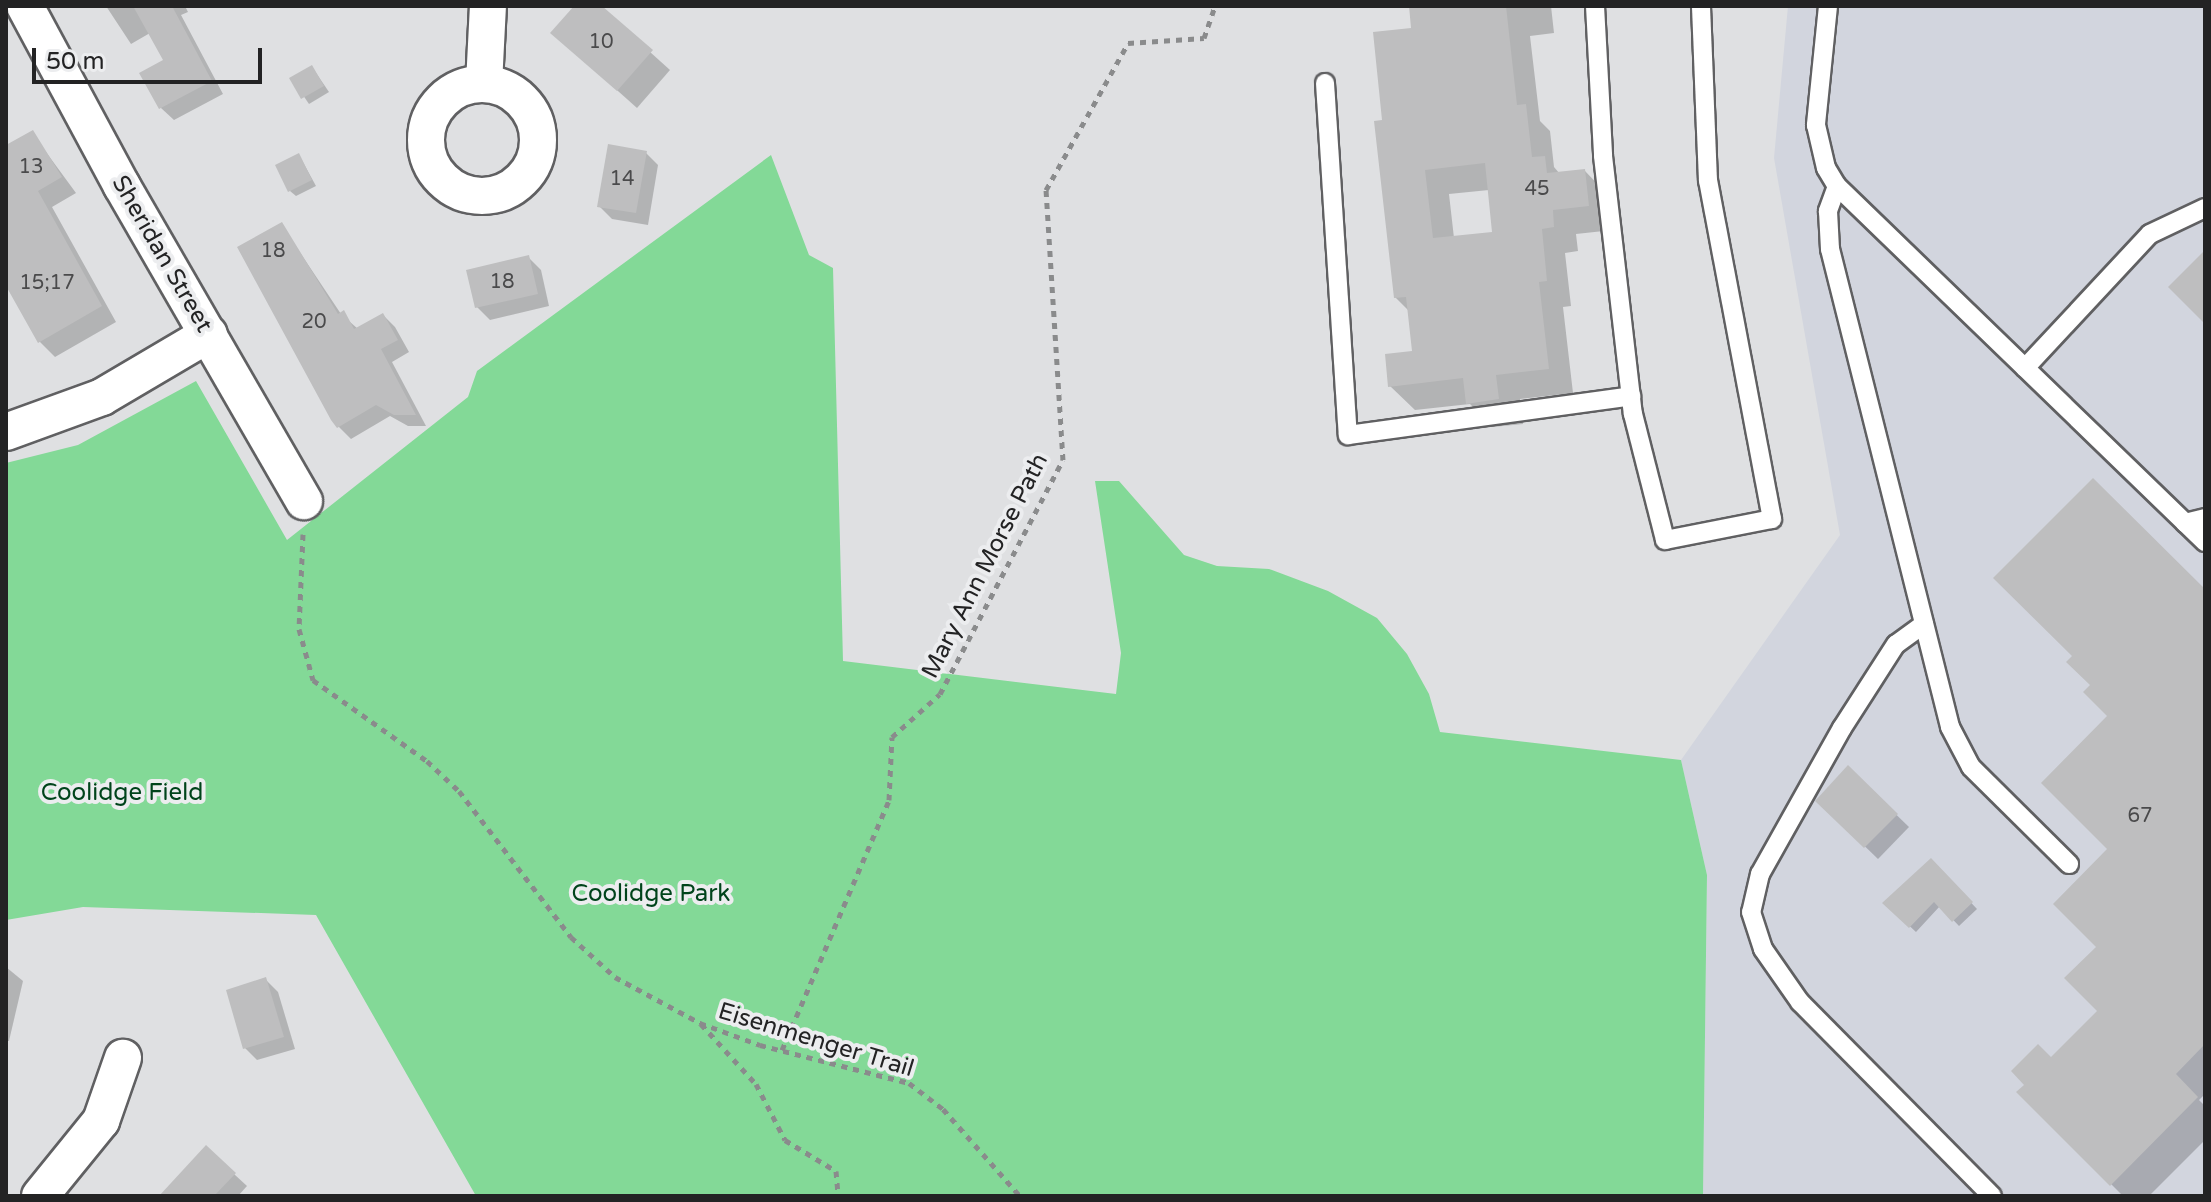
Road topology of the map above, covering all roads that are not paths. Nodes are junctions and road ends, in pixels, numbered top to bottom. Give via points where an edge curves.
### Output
1 (25, 6) edge
2 (488, 6) edge
3 (1595, 6) edge
4 (1701, 6) edge
5 (1828, 6) edge
6 (1325, 83) dead end
7 (484, 84) dead end
8 (1837, 186) junction
9 (2205, 208) edge
10 (209, 334) junction
11 (2025, 368) junction
12 (1631, 396) junction
13 (6, 432) edge
14 (304, 501) road end
15 (2205, 518) edge
16 (2185, 523) junction
17 (2205, 542) edge
18 (1924, 624) junction
19 (2069, 864) dead end
20 (123, 1058) dead end
21 (40, 1196) edge
22 (1992, 1196) edge

1 - 10 street, Sheridan Street
2 - 7 street
3 - 12 lane via 1603,156
4 - 12 lane via 1708,181 1772,519 1665,540
5 - 8 lane via 1816,125 1826,168
6 - 12 lane via 1348,435
8 - 11 lane
8 - 18 lane via 1828,211 1830,249
9 - 11 lane via 2150,234
10 - 13 street via 102,397
10 - 14 street, Sheridan Street
11 - 16 lane
15 - 16 lane
16 - 17 lane
18 - 19 lane via 1958,749
18 - 22 lane via 1896,644 1842,728 1760,874 1751,912 1763,949 1800,1002
20 - 21 street via 101,1121

